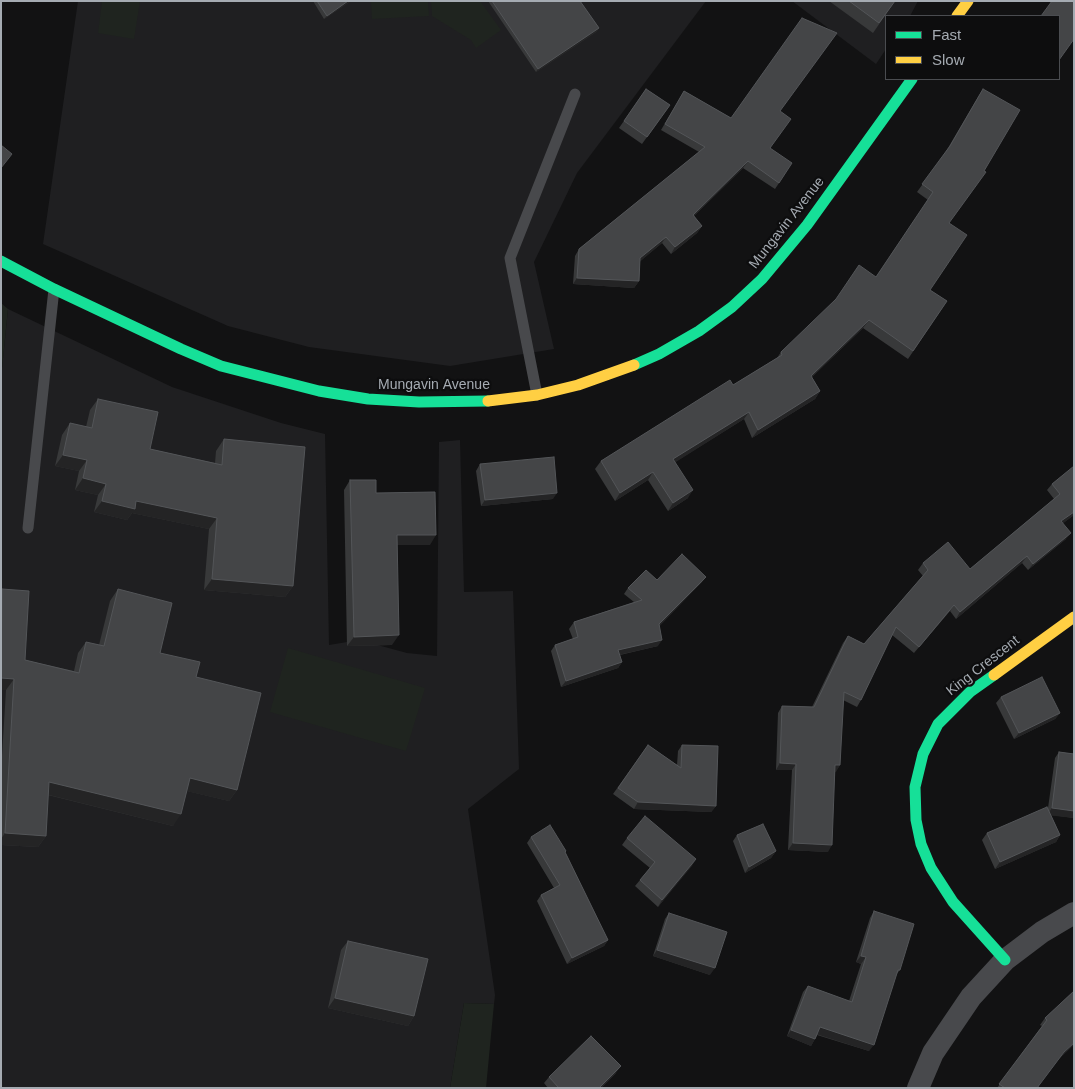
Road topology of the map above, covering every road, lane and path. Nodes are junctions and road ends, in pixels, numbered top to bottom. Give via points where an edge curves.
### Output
1 (968, 1) edge
2 (958, 15) edge
3 (911, 80) edge
4 (575, 94) dead end
5 (1, 261) edge
6 (54, 289) junction
7 (537, 395) junction
8 (28, 528) dead end
9 (1074, 617) edge
10 (1074, 913) edge
11 (1005, 960) junction
12 (918, 1088) edge

1 - 2 main road
3 - 7 main road, Mungavin Avenue via 807,225 762,279 732,307 659,354 618,372
4 - 7 lane via 510,258
5 - 6 main road, Mungavin Avenue
6 - 7 main road, Mungavin Avenue via 221,366 319,391 368,399 418,402 490,401
6 - 8 lane
9 - 11 main road, King Crescent via 970,692 938,724 922,754 915,788 916,820 931,868 953,902
10 - 11 street
11 - 12 street via 971,997 944,1035

